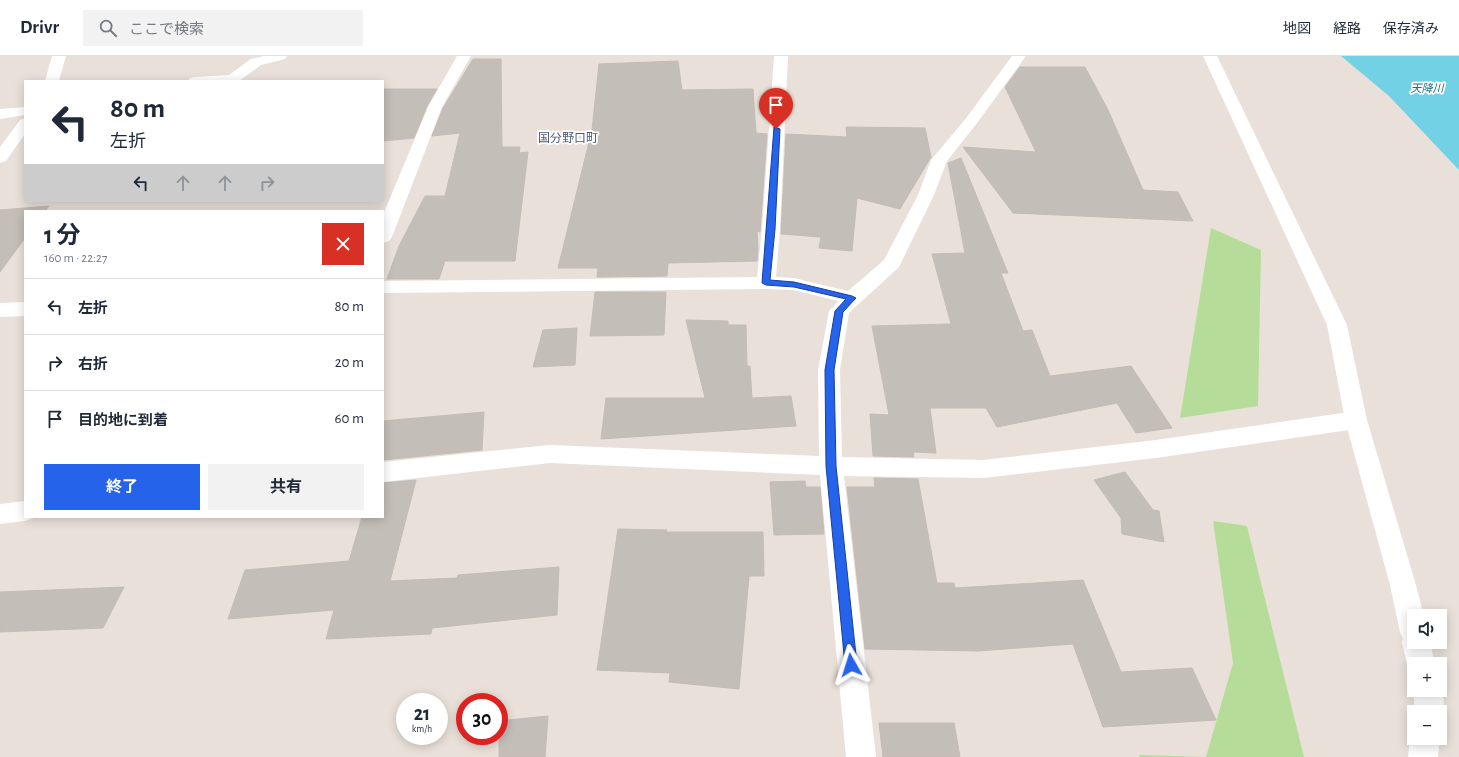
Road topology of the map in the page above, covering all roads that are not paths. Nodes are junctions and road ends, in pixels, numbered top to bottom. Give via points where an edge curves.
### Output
1 (59, 56) edge
2 (280, 56) edge
3 (464, 56) edge
4 (781, 56) edge
5 (1019, 56) edge
6 (1210, 56) edge
7 (52, 80) edge
8 (214, 80) edge
9 (24, 111) edge
10 (0, 114) edge
11 (24, 124) edge
12 (0, 158) edge
13 (384, 235) edge
14 (766, 283) junction
15 (384, 287) edge
16 (852, 298) junction
17 (24, 309) edge
18 (0, 310) edge
19 (1356, 420) junction
20 (831, 466) junction
21 (384, 472) edge
22 (24, 511) edge
23 (0, 514) edge
24 (1409, 609) edge
25 (1424, 745) edge
26 (861, 757) edge
27 (1423, 757) edge

1 - 7 street
2 - 8 street via 256,62 233,79
3 - 13 street via 435,108
4 - 14 street
5 - 16 street via 939,160 926,195 892,263
6 - 19 street via 1337,325
9 - 10 street
11 - 12 street
14 - 15 street
14 - 16 street via 794,284
16 - 20 street via 840,311 829,370
17 - 18 street
19 - 20 street via 1156,449 983,469
19 - 24 street
20 - 21 street via 550,454
20 - 26 street
22 - 23 street
25 - 27 street

